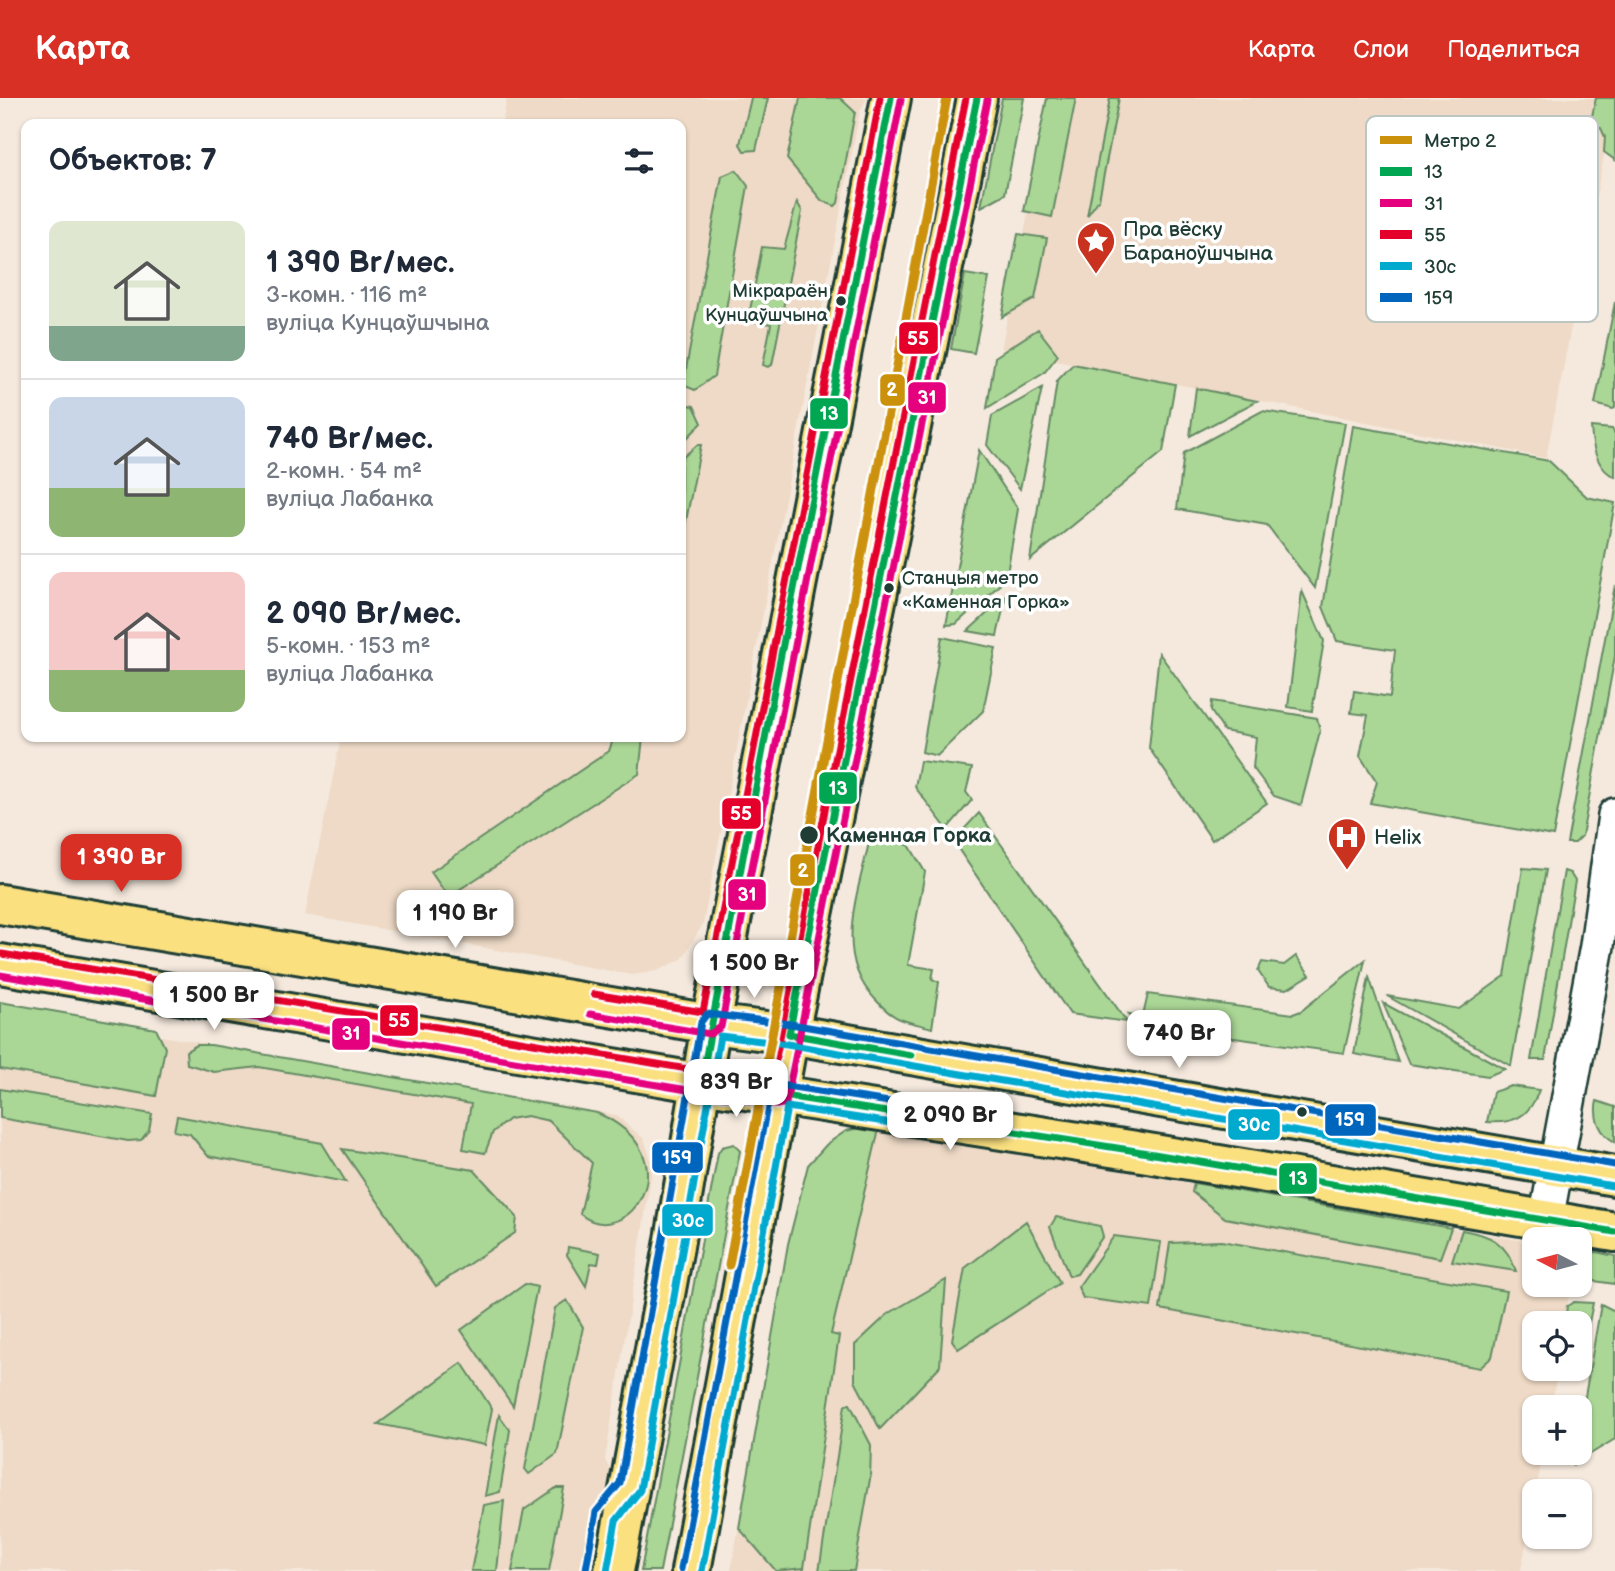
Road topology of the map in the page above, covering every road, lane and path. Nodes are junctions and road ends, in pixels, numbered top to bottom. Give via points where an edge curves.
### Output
1 (891, 98) edge
2 (977, 98) edge
3 (1615, 815) edge
4 (0, 904) edge
5 (0, 964) edge
6 (711, 1024) junction
7 (789, 1034) junction
8 (701, 1083) junction
9 (779, 1095) junction
10 (1557, 1166) junction
11 (1615, 1176) edge
12 (1546, 1220) junction
13 (1615, 1232) edge
14 (614, 1571) edge
15 (691, 1571) edge

1 - 6 main road
2 - 7 main road
3 - 10 street via 1597,946
4 - 6 main road
5 - 8 main road
6 - 7 main road
6 - 8 main road
7 - 9 main road
7 - 10 main road
8 - 9 main road
8 - 14 main road
9 - 12 main road
9 - 15 main road
10 - 11 main road
10 - 12 street
12 - 13 main road

